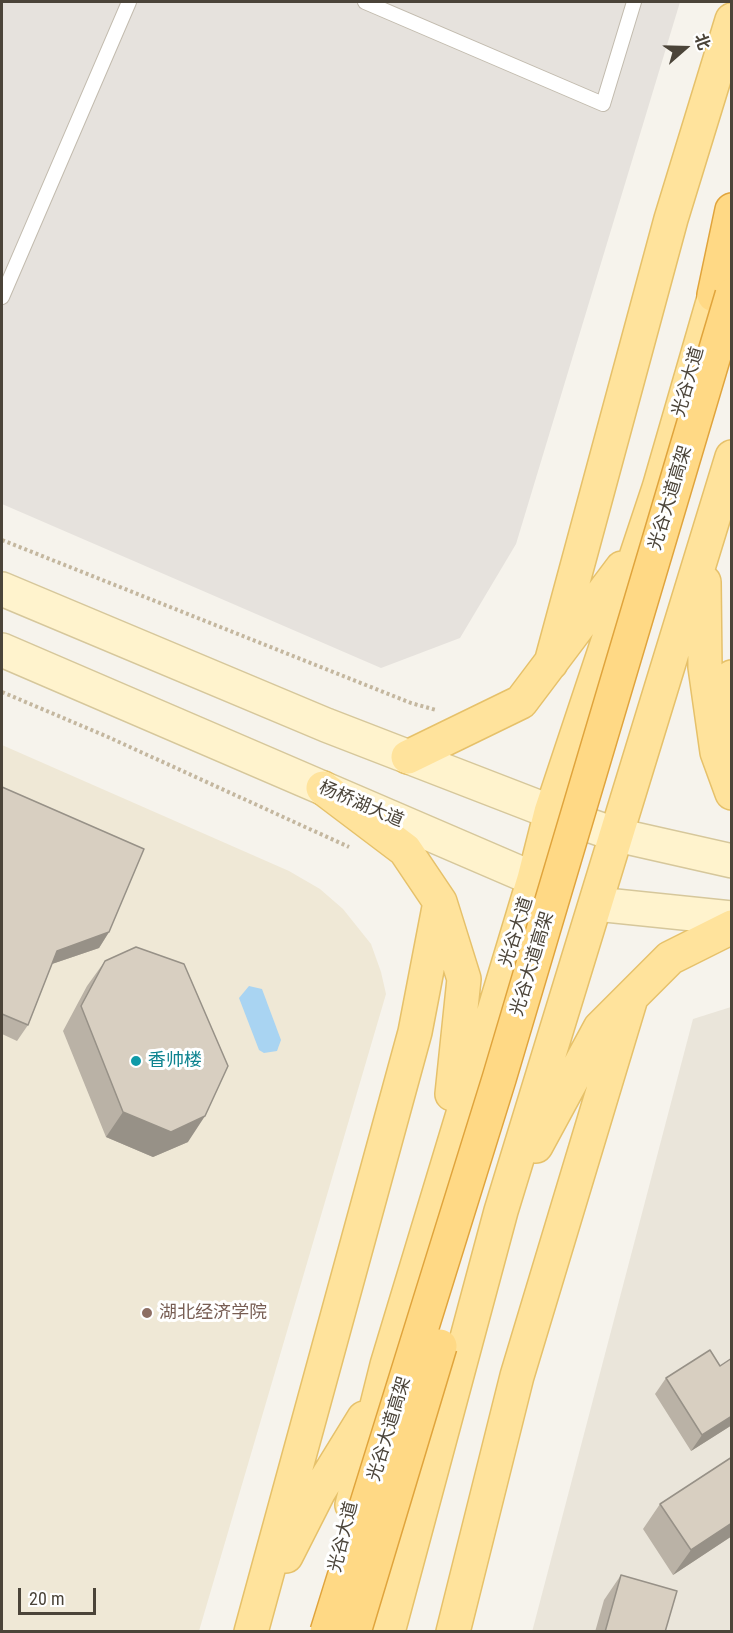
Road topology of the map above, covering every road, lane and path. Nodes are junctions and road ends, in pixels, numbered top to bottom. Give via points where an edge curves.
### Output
1 (129, 2) edge
2 (365, 2) edge
3 (634, 2) edge
4 (732, 20) edge
5 (732, 210) edge
6 (732, 237) edge
7 (723, 295) edge
8 (2, 297) edge
9 (732, 372) edge
10 (732, 457) edge
11 (659, 488) junction
12 (2, 540) edge
13 (704, 548) junction
14 (2, 589) edge
15 (2, 650) edge
16 (551, 663) junction
17 (732, 677) edge
18 (2, 692) edge
19 (480, 723) junction
20 (717, 752) junction
21 (408, 757) junction
22 (323, 788) junction
23 (732, 793) edge
24 (551, 812) junction
25 (617, 836) junction
26 (352, 849) dead end
27 (732, 861) edge
28 (534, 879) junction
29 (440, 902) junction
30 (596, 904) junction
31 (732, 918) edge
32 (732, 927) edge
33 (631, 998) junction
34 (443, 1176) junction
35 (501, 1210) junction
36 (380, 1391) junction
37 (397, 1598) junction
38 (253, 1623) edge
39 (321, 1632) edge
40 (327, 1632) edge
41 (354, 1632) edge
42 (388, 1632) edge
43 (394, 1632) edge
44 (453, 1632) edge

1 - 8 lane
2 - 3 lane via 603,104
4 - 16 main road via 671,219
5 - 7 highway, 光谷大道高架
6 - 7 main road, 光谷大道
7 - 11 main road, 光谷大道
7 - 40 highway, 光谷大道高架, bridge via 499,1079
9 - 41 highway, 光谷大道高架, bridge
10 - 13 main road
11 - 16 main road via 620,573
11 - 24 main road, 光谷大道
12 - 19 path via 411,703
13 - 20 main road via 705,667
13 - 25 main road
14 - 21 main road
15 - 22 main road, 杨桥湖大道
16 - 19 main road via 521,702
17 - 20 main road
18 - 26 path
19 - 21 main road
20 - 23 main road
21 - 24 main road
22 - 28 main road, 杨桥湖大道
22 - 29 main road via 405,850
24 - 25 main road
24 - 28 main road, 光谷大道
25 - 27 main road
25 - 30 main road
28 - 30 main road, 杨桥湖大道
28 - 34 main road, 光谷大道
29 - 34 main road via 464,979
29 - 38 main road via 415,1032
30 - 31 main road, 杨桥湖大道
30 - 35 main road
32 - 33 main road via 670,958
33 - 35 main road via 600,1028
33 - 44 main road via 517,1376
34 - 36 main road, 光谷大道
35 - 37 main road
36 - 38 main road via 319,1491
36 - 39 main road, 光谷大道
37 - 42 main road
37 - 43 main road

